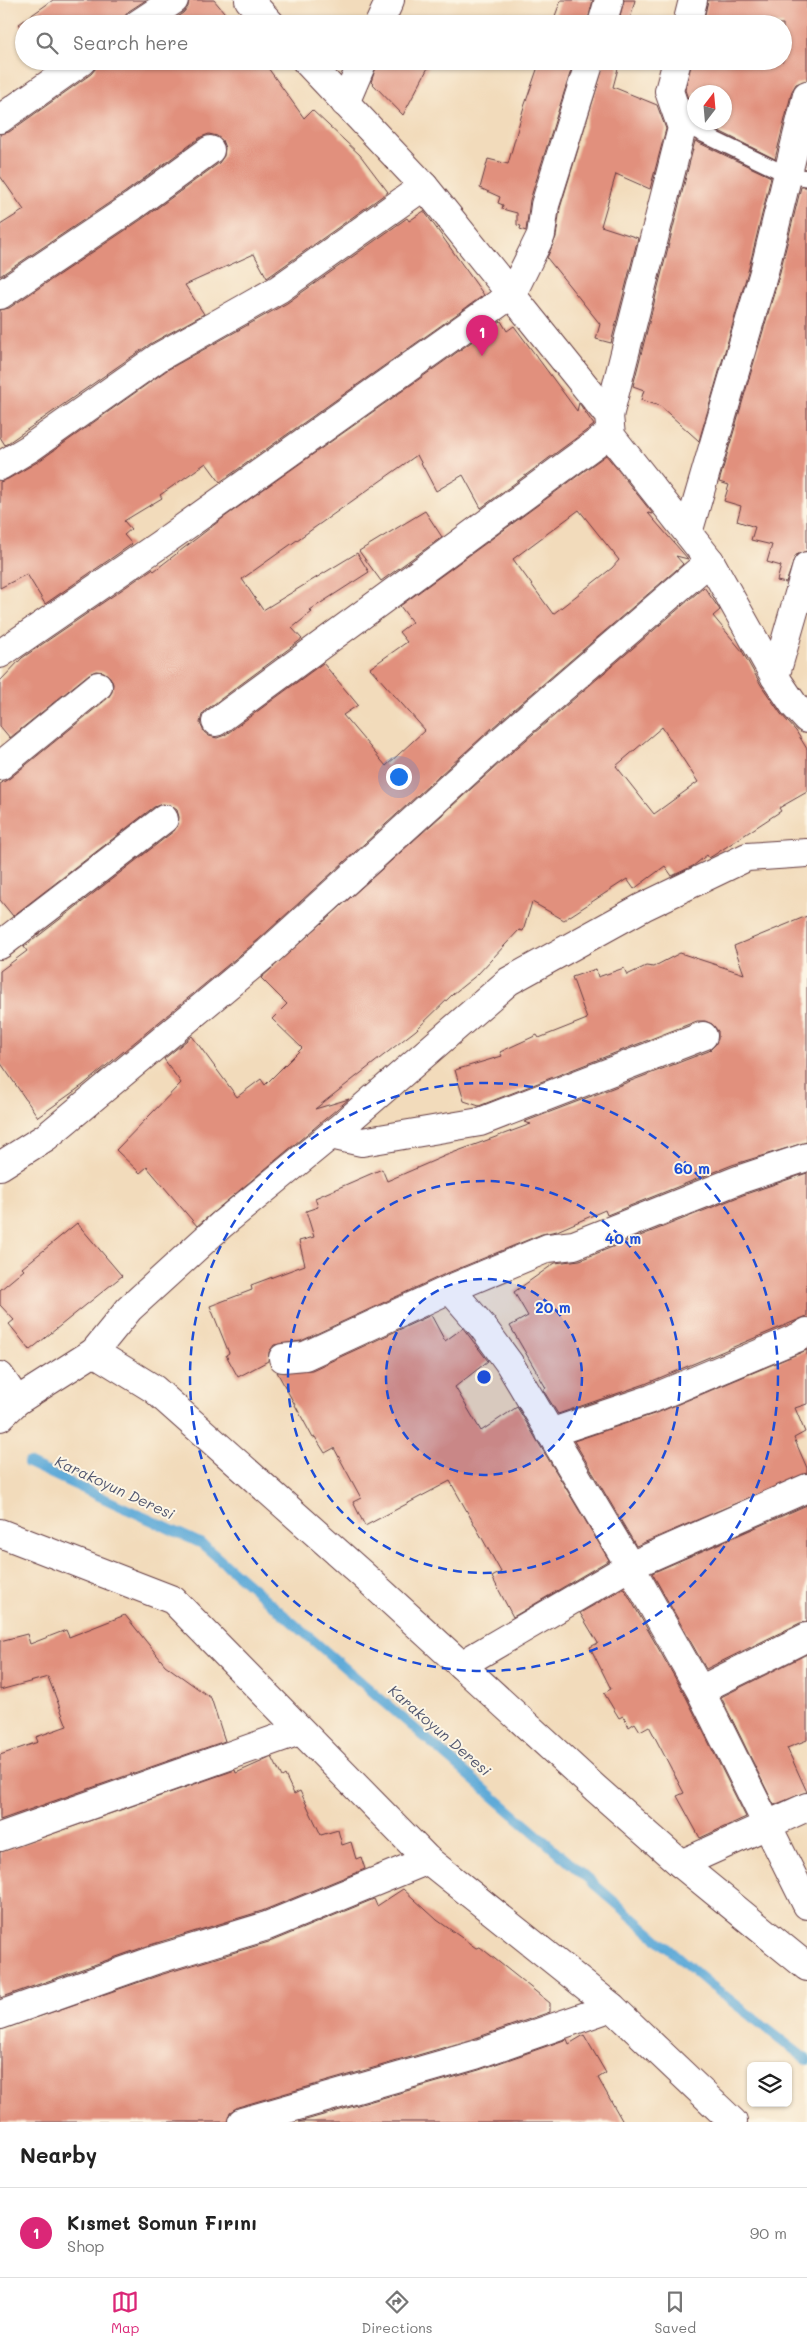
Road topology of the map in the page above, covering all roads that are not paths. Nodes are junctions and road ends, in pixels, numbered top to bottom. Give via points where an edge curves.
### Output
1 (174, 0) edge
2 (249, 0) edge
3 (390, 0) edge
4 (609, 0) edge
5 (693, 0) edge
6 (152, 15) edge
7 (263, 15) edge
8 (383, 15) edge
9 (605, 15) edge
10 (689, 15) edge
11 (69, 70) edge
12 (314, 70) edge
13 (359, 70) edge
14 (587, 70) edge
15 (675, 70) edge
16 (807, 94) edge
17 (345, 103) junction
18 (0, 119) edge
19 (680, 123) junction
20 (210, 150) dead end
21 (797, 177) edge
22 (424, 186) junction
23 (512, 294) junction
24 (0, 295) edge
25 (609, 424) junction
26 (0, 466) edge
27 (688, 533) junction
28 (710, 561) junction
29 (807, 566) edge
30 (0, 654) edge
31 (775, 677) junction
32 (98, 686) dead end
33 (807, 719) edge
34 (216, 722) dead end
35 (0, 766) edge
36 (164, 819) dead end
37 (807, 853) edge
38 (0, 944) edge
39 (703, 1036) dead end
40 (330, 1135) junction
41 (807, 1157) edge
42 (0, 1166) edge
43 (450, 1289) junction
44 (807, 1332) edge
45 (94, 1352) junction
46 (283, 1358) dead end
47 (0, 1376) edge
48 (9, 1409) edge
49 (550, 1433) junction
50 (807, 1488) edge
51 (0, 1532) edge
52 (630, 1566) junction
53 (807, 1637) edge
54 (461, 1665) junction
55 (700, 1690) junction
56 (299, 1731) junction
57 (807, 1807) edge
58 (767, 1825) junction
59 (0, 1837) edge
60 (428, 1860) junction
61 (681, 1864) junction
62 (807, 1905) edge
63 (807, 1967) edge
64 (612, 2007) junction
65 (0, 2015) edge
66 (242, 2122) edge
67 (733, 2122) edge

1 - 6 street
2 - 7 street
3 - 8 street
4 - 9 street
5 - 10 street
11 - 18 street
12 - 17 street
13 - 17 street
14 - 23 street via 545,206 541,235
15 - 19 street via 669,91
16 - 21 street
17 - 22 street
19 - 21 lane
19 - 25 street via 682,128
20 - 24 street
21 - 27 street via 764,272
22 - 23 street
22 - 26 street via 279,289 159,357
23 - 25 street
23 - 30 street via 144,556
25 - 27 street
25 - 34 street
27 - 28 street
28 - 31 street
28 - 42 street via 502,740 268,952 46,1136
29 - 31 street
31 - 33 street
32 - 35 street
36 - 38 street
37 - 40 street via 747,857 643,907 509,981
39 - 40 street via 480,1122 362,1142
40 - 45 street via 221,1225 129,1309
41 - 43 street via 738,1180 574,1244 548,1248
43 - 46 street via 305,1356
43 - 49 street via 509,1363
44 - 49 street via 651,1399
45 - 48 street
45 - 54 street via 154,1389
47 - 48 street
49 - 52 street
50 - 52 street
51 - 56 street via 173,1600
52 - 54 street
52 - 55 street
53 - 55 street
54 - 61 street
55 - 58 street
56 - 59 street
56 - 60 street
57 - 58 street
58 - 61 street
58 - 62 street
60 - 64 street
60 - 65 street via 267,1926 155,1960
61 - 63 street
64 - 66 street via 475,2055
64 - 67 street

